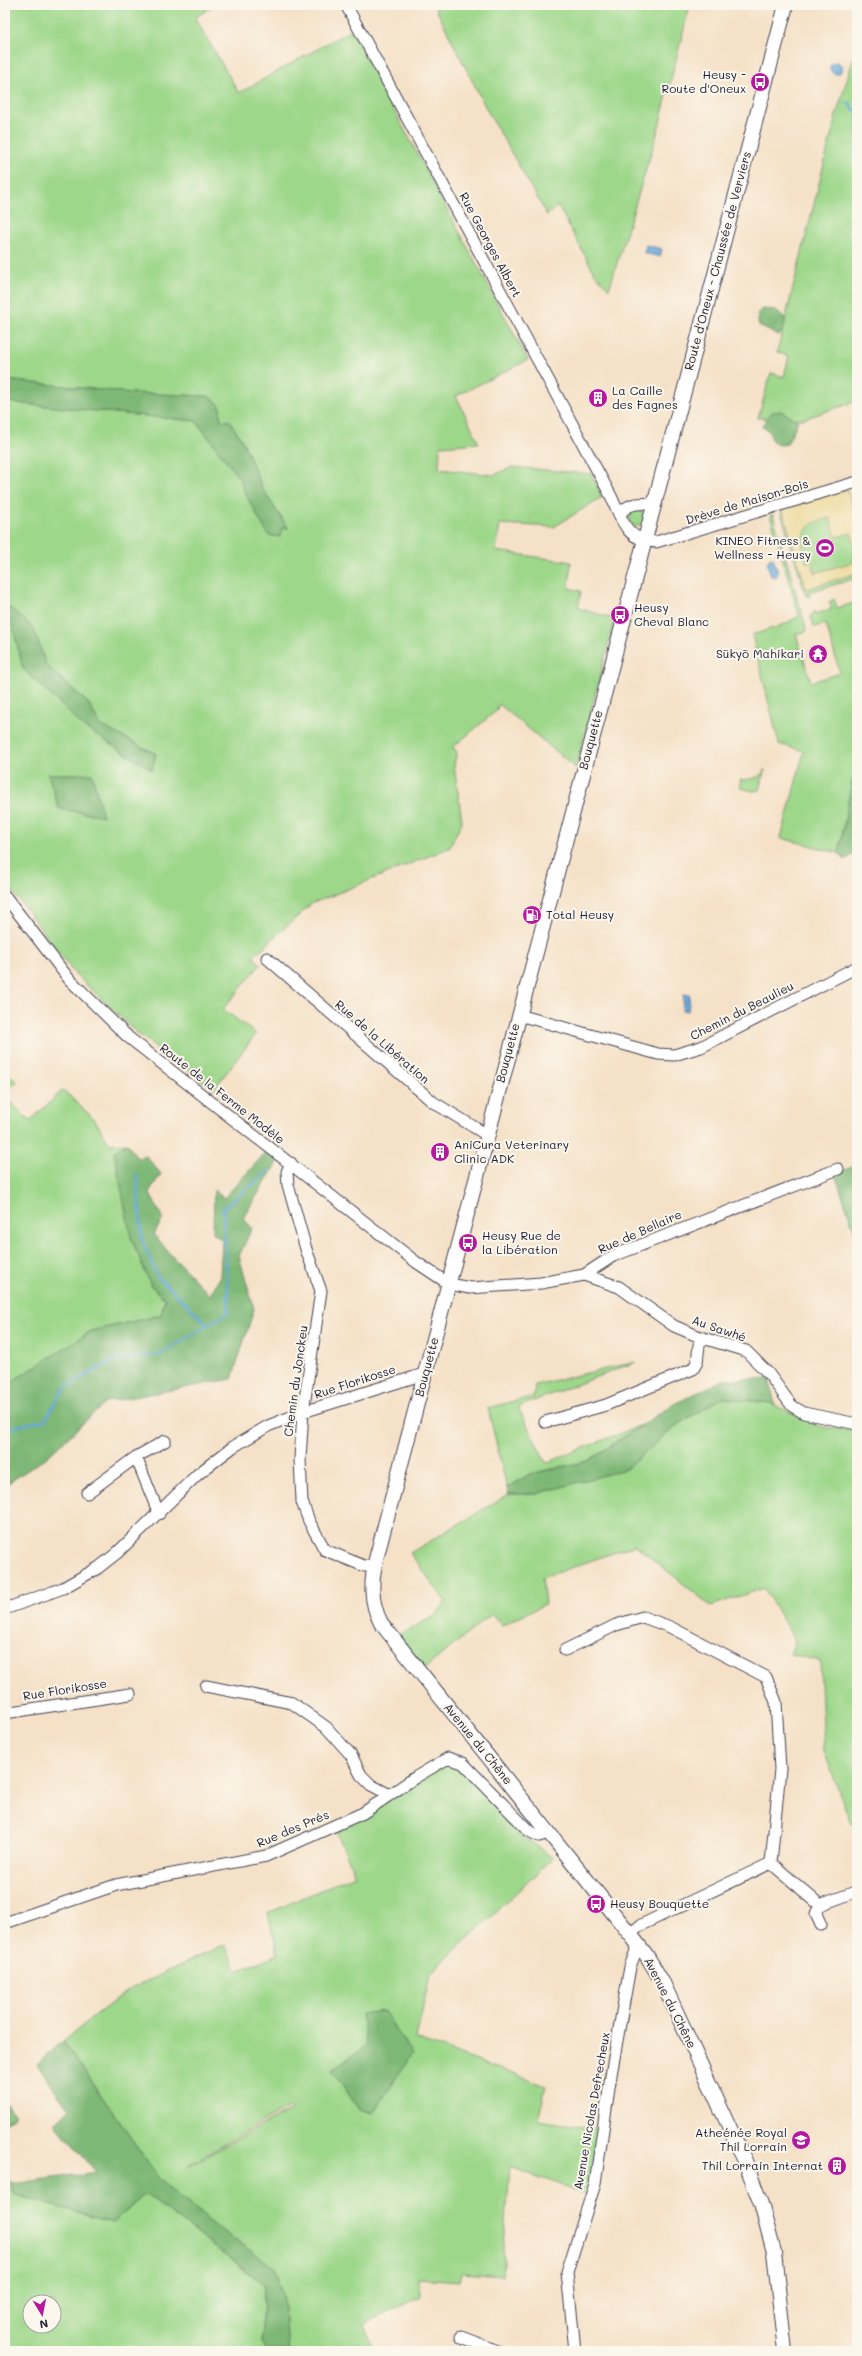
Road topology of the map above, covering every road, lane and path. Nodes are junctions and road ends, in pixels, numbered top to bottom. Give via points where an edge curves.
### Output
1 (346, 5) edge
2 (786, 5) edge
3 (857, 482) edge
4 (611, 496) junction
5 (654, 504) junction
6 (628, 506) junction
7 (621, 519) junction
8 (644, 540) junction
9 (5, 896) edge
10 (267, 958) dead end
11 (857, 967) edge
12 (519, 1015) junction
13 (487, 1135) junction
14 (291, 1163) junction
15 (838, 1169) dead end
16 (584, 1276) junction
17 (449, 1284) junction
18 (700, 1337) junction
19 (424, 1374) junction
20 (303, 1412) junction
21 (545, 1422) dead end
22 (857, 1423) edge
23 (165, 1440) dead end
24 (136, 1457) junction
25 (87, 1493) dead end
26 (159, 1514) junction
27 (374, 1566) junction
28 (5, 1609) edge
29 (566, 1650) dead end
30 (206, 1686) dead end
31 (130, 1694) dead end
32 (5, 1713) edge
33 (390, 1795) junction
34 (549, 1833) junction
35 (771, 1863) junction
36 (855, 1892) dead end
37 (820, 1906) junction
38 (5, 1923) edge
39 (821, 1925) dead end
40 (634, 1939) junction
41 (461, 2337) dead end
42 (498, 2351) edge
43 (575, 2351) edge
44 (785, 2351) edge

1 - 4 street, Rue Georges Albert
2 - 5 main road, Route d'Oneux - Chaussée de Verviers
3 - 8 street, Drève de Maison-Bois via 656,542
4 - 6 street
4 - 7 street, Rue Georges Albert
5 - 6 street
5 - 8 main road, Route d'Oneux - Chaussée de Verviers
6 - 7 street
7 - 8 street, Rue Georges Albert via 633,535
8 - 12 main road, Bouquette
9 - 14 street, Route de la Ferme Modèle via 69,979 128,1037
10 - 13 street, Rue de la Libération via 433,1102
11 - 12 street, Chemin du Beaulieu via 701,1047 674,1055 658,1054
12 - 13 main road, Bouquette
13 - 17 main road, Bouquette
14 - 17 street, Route de la Ferme Modèle via 416,1262
14 - 20 street, Chemin du Jonckeu via 287,1172 288,1184 321,1291
15 - 16 street, Rue de Bellaire via 613,1256
16 - 17 street, Rue de Bellaire via 541,1283 470,1288
16 - 18 street, Au Sawhé via 619,1287 674,1326
17 - 19 main road, Bouquette
18 - 21 street via 697,1362 693,1369 606,1405
18 - 22 street, Au Sawhé via 746,1352 768,1373 792,1406 804,1413
19 - 20 street, Rue Florikosse
19 - 27 main road, Bouquette
20 - 26 street, Rue Florikosse via 268,1426 233,1447 198,1474
20 - 27 street, Chemin du Jonckeu via 300,1459 302,1502 309,1521 325,1550 364,1566
23 - 24 street
24 - 25 street
24 - 26 street
26 - 28 street, Rue Florikosse via 98,1568 63,1588
27 - 34 main road, Avenue du Chêne via 372,1602 381,1623
29 - 35 street via 616,1625 643,1617 670,1627 766,1677 776,1702 780,1769
30 - 33 street via 292,1703 326,1727 351,1755 361,1775 371,1785
31 - 32 street, Rue Florikosse
33 - 34 street, Rue des Prés via 448,1758 463,1763 529,1831 539,1836
33 - 38 street, Rue des Prés via 343,1823 257,1858 116,1885
34 - 40 main road, Avenue du Chêne
35 - 37 street
35 - 40 street via 641,1925
36 - 37 street
37 - 39 street via 816,1914
40 - 43 street, Avenue Nicolas Defrecheux via 595,2184 567,2272
40 - 44 main road, Avenue du Chêne via 663,1983 742,2154 761,2204 776,2259
41 - 42 street

